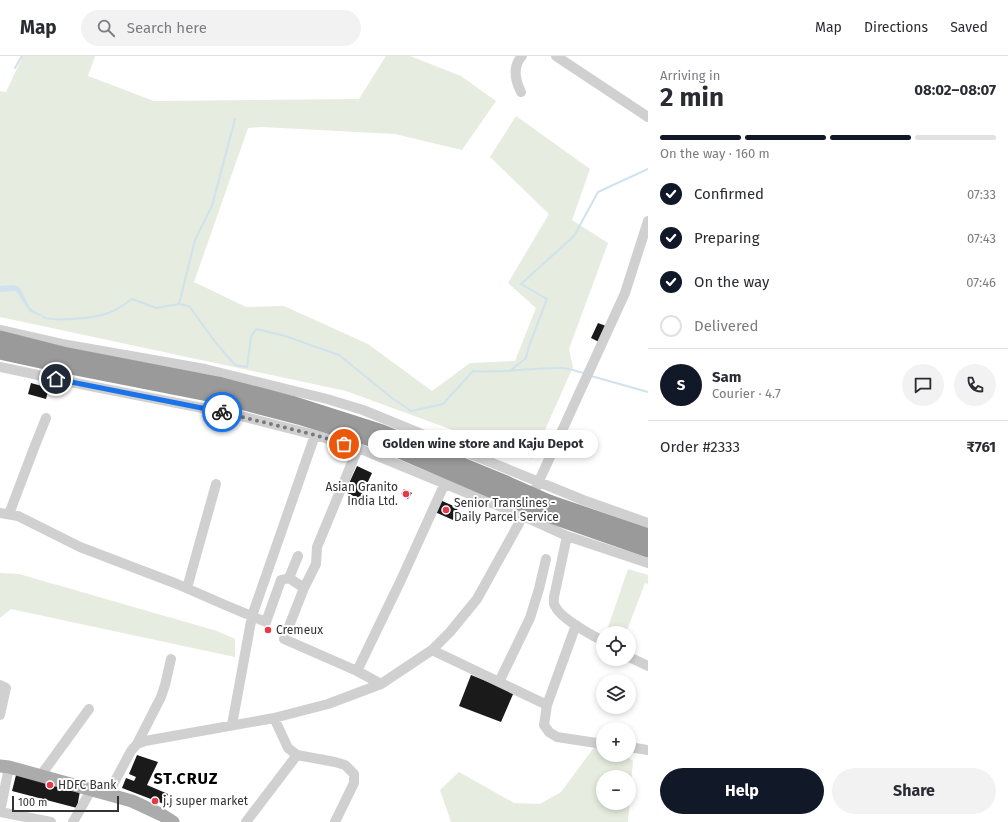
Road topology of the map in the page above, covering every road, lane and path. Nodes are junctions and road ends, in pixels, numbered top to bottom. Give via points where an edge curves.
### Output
1 (522, 56) edge
2 (556, 56) edge
3 (521, 92) dead end
4 (648, 117) edge
5 (648, 221) edge
6 (0, 330) edge
7 (0, 338) edge
8 (0, 352) edge
9 (0, 367) edge
10 (46, 418) dead end
11 (315, 435) junction
12 (358, 448) junction
13 (540, 482) junction
14 (216, 484) dead end
15 (445, 484) junction
16 (504, 489) junction
17 (547, 508) junction
18 (5, 514) edge
19 (523, 516) junction
20 (648, 523) edge
21 (567, 536) junction
22 (648, 536) edge
23 (648, 550) edge
24 (298, 556) dead end
25 (546, 559) dead end
26 (648, 563) edge
27 (289, 578) junction
28 (187, 588) junction
29 (304, 588) junction
30 (252, 616) junction
31 (576, 625) junction
32 (596, 637) edge
33 (432, 650) junction
34 (171, 659) dead end
35 (636, 660) edge
36 (648, 666) edge
37 (357, 671) junction
38 (499, 682) junction
39 (381, 684) junction
40 (0, 686) edge
41 (547, 704) junction
42 (88, 709) dead end
43 (0, 715) edge
44 (274, 718) junction
45 (232, 725) junction
46 (596, 743) edge
47 (137, 744) junction
48 (636, 748) edge
49 (648, 750) edge
50 (297, 755) junction
51 (5, 766) edge
52 (41, 775) junction
53 (91, 790) junction
54 (108, 794) junction
55 (0, 812) edge
56 (51, 822) edge
57 (73, 822) edge
58 (173, 822) edge
59 (246, 822) edge
60 (335, 822) edge

1 - 3 street via 515,77
2 - 4 street
5 - 13 street via 625,292
6 - 13 street via 62,344 205,369 327,399 363,410
7 - 16 highway via 63,354 218,384 291,403 382,432
8 - 16 highway via 218,396 302,418 374,440
9 - 11 street via 233,414
10 - 18 street
11 - 12 street
11 - 30 street
12 - 15 street
12 - 29 street via 317,547 316,564
13 - 19 street
13 - 20 street
14 - 28 street
15 - 19 street
15 - 37 street
16 - 17 highway, bridge
17 - 22 highway
17 - 23 highway
18 - 28 street via 18,516 80,547
19 - 21 street
19 - 33 street via 476,599
21 - 26 street
21 - 31 street via 554,605
24 - 27 street
25 - 38 street via 530,618
27 - 29 street
27 - 30 street via 281,580 266,622
28 - 30 street
29 - 37 street via 284,639
30 - 45 street
31 - 32 street
31 - 41 street
33 - 38 street
33 - 39 street
34 - 47 street via 161,697
35 - 36 street
37 - 39 street
38 - 41 street
39 - 44 street via 328,704
40 - 43 street via 6,688
41 - 46 street via 544,725 549,732 557,737
42 - 52 street
44 - 45 street
44 - 50 street via 288,748
45 - 47 street
47 - 54 street
48 - 49 street
50 - 59 street
50 - 60 street via 345,765 354,774 354,783
51 - 52 main road
51 - 55 street
52 - 53 main road
53 - 54 main road
53 - 57 street
54 - 58 main road via 132,801
55 - 56 street

